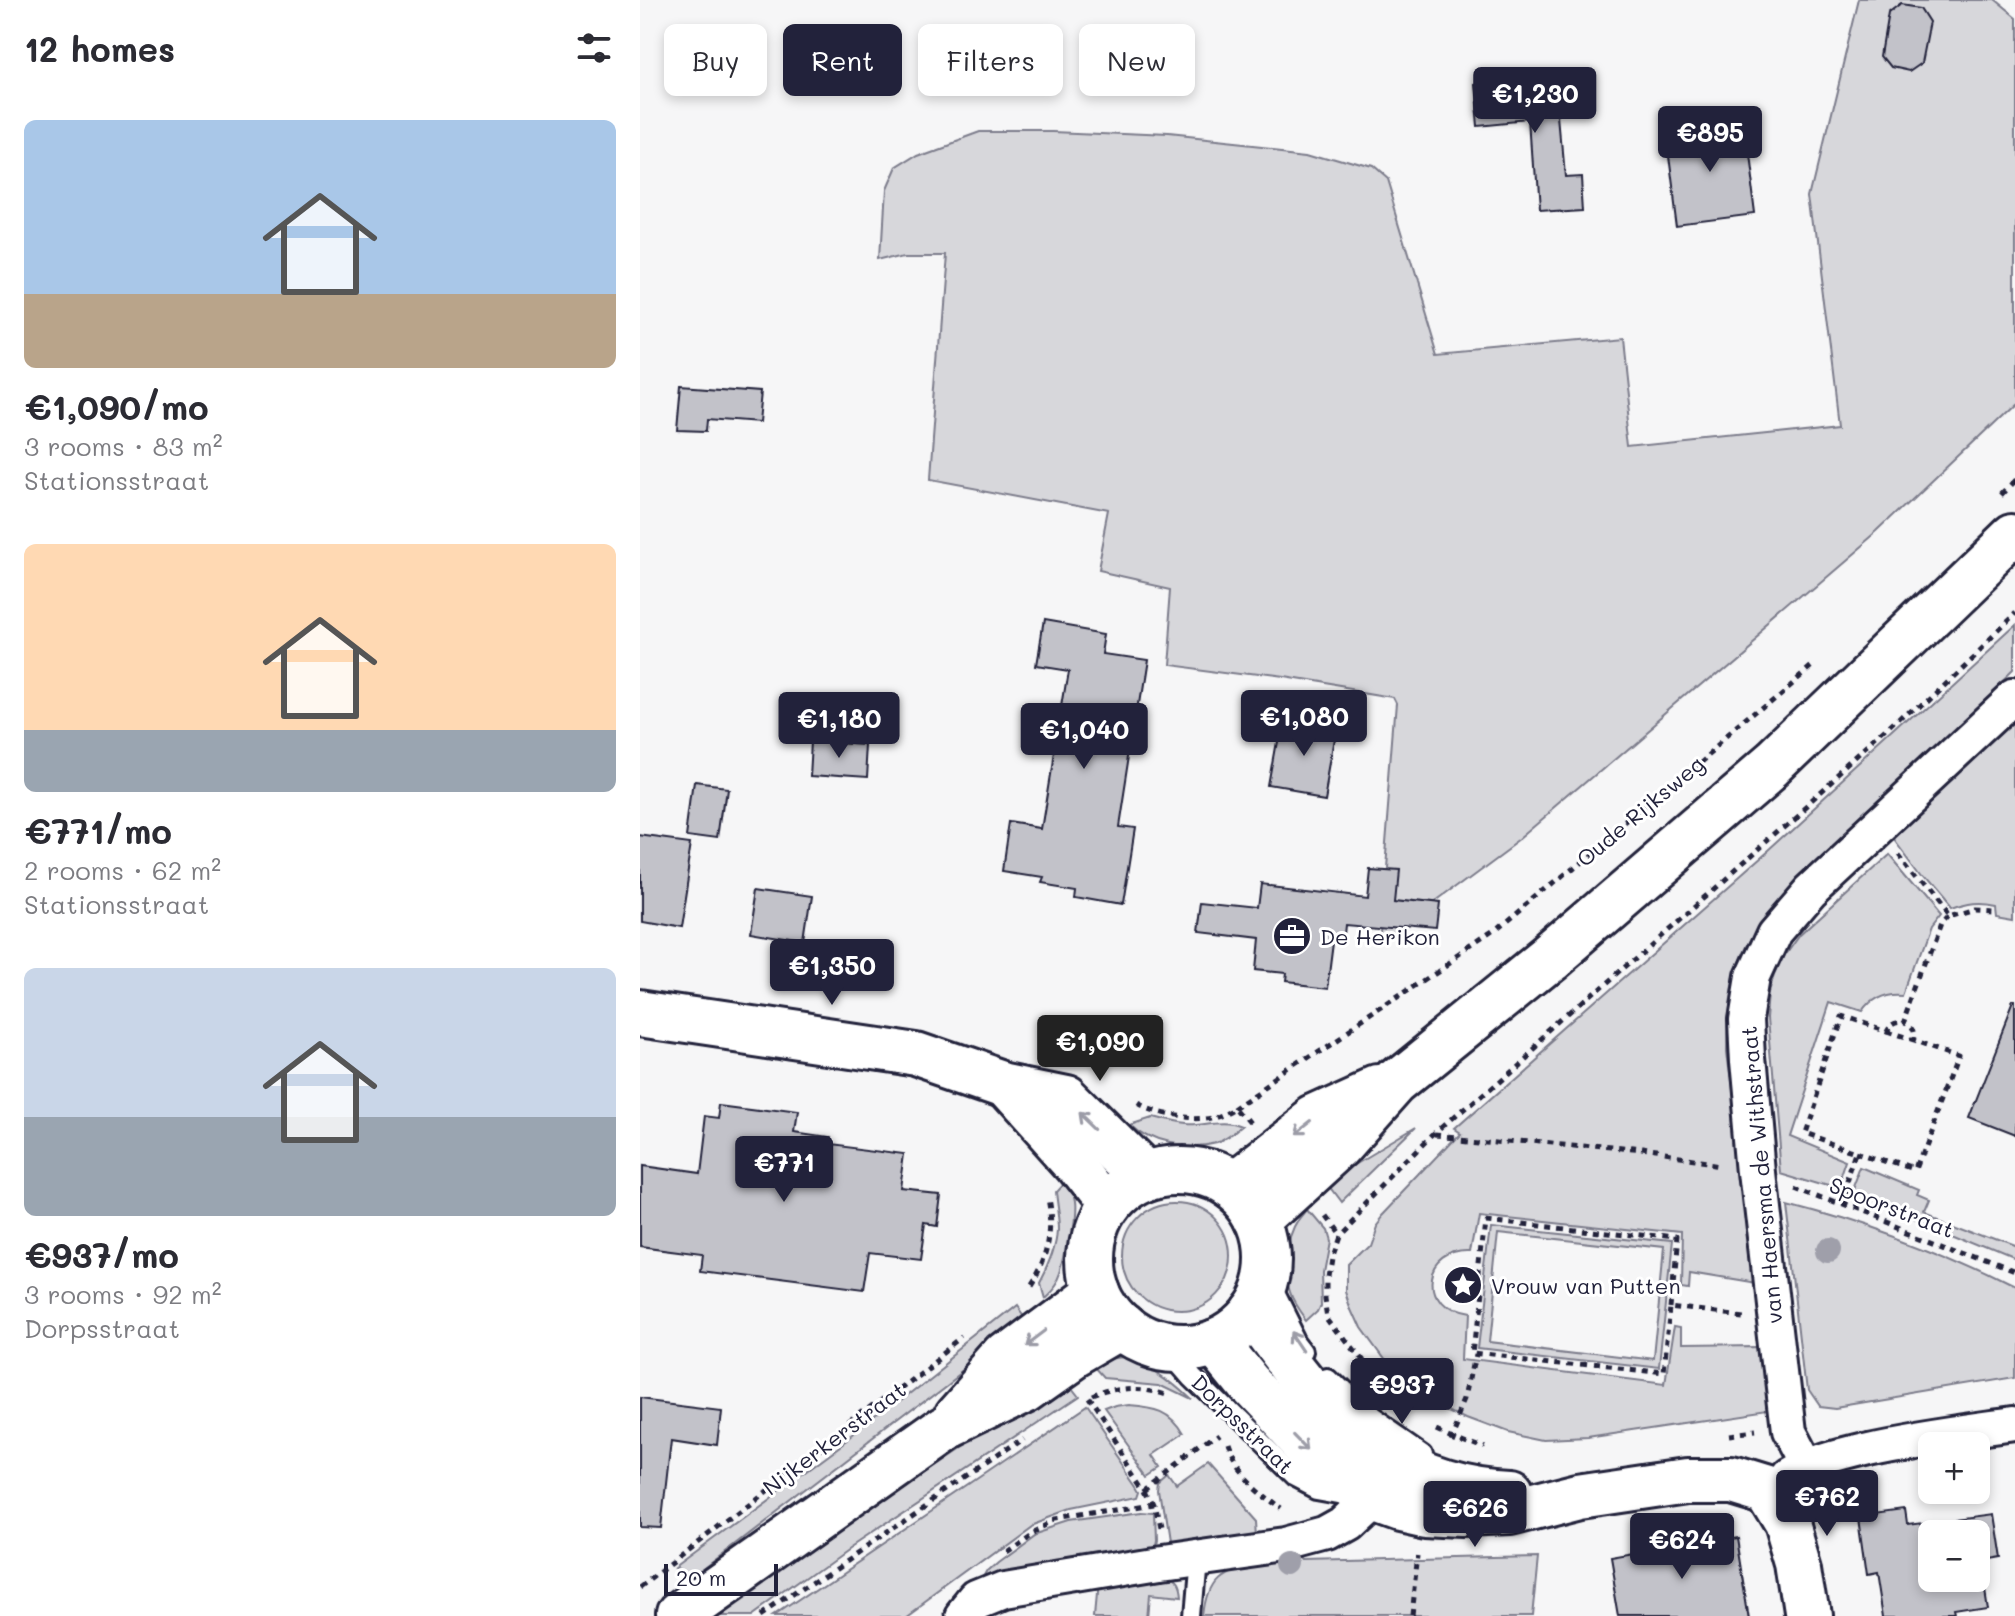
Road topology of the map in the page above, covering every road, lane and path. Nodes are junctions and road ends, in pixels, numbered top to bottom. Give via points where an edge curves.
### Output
1 (2015, 479) edge
2 (2005, 517) edge
3 (2015, 613) edge
4 (1822, 658) dead end
5 (2015, 698) edge
6 (1877, 827) junction
7 (1994, 909) dead end
8 (1948, 916) junction
9 (640, 1013) edge
10 (1905, 1021) junction
11 (1886, 1031) junction
12 (1913, 1040) junction
13 (1397, 1082) junction
14 (1003, 1084) junction
15 (1237, 1106) dead end
16 (1436, 1133) junction
17 (1860, 1153) junction
18 (1758, 1170) junction
19 (1146, 1176) junction
20 (1230, 1186) junction
21 (1107, 1205) junction
22 (1842, 1206) junction
23 (1259, 1220) junction
24 (2015, 1273) edge
25 (1096, 1291) junction
26 (1258, 1294) junction
27 (1671, 1305) junction
28 (1774, 1316) junction
29 (1122, 1327) junction
30 (968, 1335) dead end
31 (1214, 1341) junction
32 (1168, 1347) junction
33 (1183, 1399) dead end
34 (1404, 1404) dead end
35 (1431, 1424) dead end
36 (2015, 1425) edge
37 (944, 1428) junction
38 (1788, 1432) junction
39 (1220, 1433) dead end
40 (1720, 1437) dead end
41 (1024, 1438) dead end
42 (1496, 1451) dead end
43 (1423, 1464) junction
44 (1806, 1466) junction
45 (1147, 1489) junction
46 (1767, 1490) junction
47 (1564, 1491) junction
48 (1373, 1498) junction
49 (1154, 1504) junction
50 (1196, 1558) junction
51 (1159, 1563) junction
52 (640, 1587) edge
53 (970, 1608) edge
54 (678, 1616) edge
55 (764, 1616) edge
56 (1191, 1616) edge
57 (1807, 1616) edge

1 - 2 path
2 - 13 main road via 1772,767
3 - 16 path via 1892,731
4 - 15 path, Oude Rijksweg via 1493,935
5 - 6 street, van Haersma de Withstraat
6 - 8 path
6 - 18 street, van Haersma de Withstraat via 1774,931 1753,977 1746,1019
7 - 8 path
8 - 10 path
9 - 14 main road via 916,1054
10 - 11 path via 1893,1021
10 - 12 path via 1913,1027
11 - 12 path
11 - 17 path via 1841,1016 1801,1133
12 - 17 path via 1959,1056 1915,1172
13 -> 20 main road via 1318,1118
13 - 23 main road via 1341,1145
19 -> 14 main road via 1066,1097
14 - 21 main road
16 - 18 path, Spoorstraat
16 - 34 path via 1336,1234 1325,1275 1328,1314
17 - 22 path
18 - 22 path, Spoorstraat
18 - 28 street, van Haersma de Withstraat
19 - 20 main road via 1190,1170
19 - 21 main road
20 - 23 main road
21 - 25 main road via 1091,1247
22 - 24 path, Spoorstraat
23 - 26 main road via 1267,1248
25 - 29 main road
25 -> 37 main road via 1005,1359
26 - 31 main road via 1234,1329
43 -> 26 main road, Dorpsstraat via 1359,1439 1319,1398
27 - 27 path via 1677,1240 1486,1218 1472,1353 1664,1374
27 - 28 path
28 - 38 street, van Haersma de Withstraat
29 - 32 main road
29 - 37 main road via 1027,1388
30 - 52 path, Nijkerkerstraat
31 - 32 main road
31 -> 48 main road, Dorpsstraat via 1319,1458
32 - 48 lane, Dorpsstraat via 1296,1477 1319,1489
33 - 45 path via 1138,1387 1087,1399
35 - 42 path
36 - 44 street via 1890,1445
37 - 54 main road
38 - 40 path
38 - 44 street, van Haersma de Withstraat
39 - 45 path
41 - 55 path
43 - 47 main road, Dorpsstraat via 1435,1480 1465,1487
43 - 48 street
44 - 46 street
45 - 49 path
46 - 47 main road, Dorpsstraat via 1731,1479 1688,1479
46 - 57 main road via 1787,1523
47 - 48 main road, Dorpsstraat via 1509,1513 1467,1515 1425,1513
48 - 50 street via 1327,1534
49 - 51 path
49 - 53 path via 1057,1520 1031,1532 979,1570
50 - 51 street
50 - 56 lane
51 - 53 street via 1003,1589

